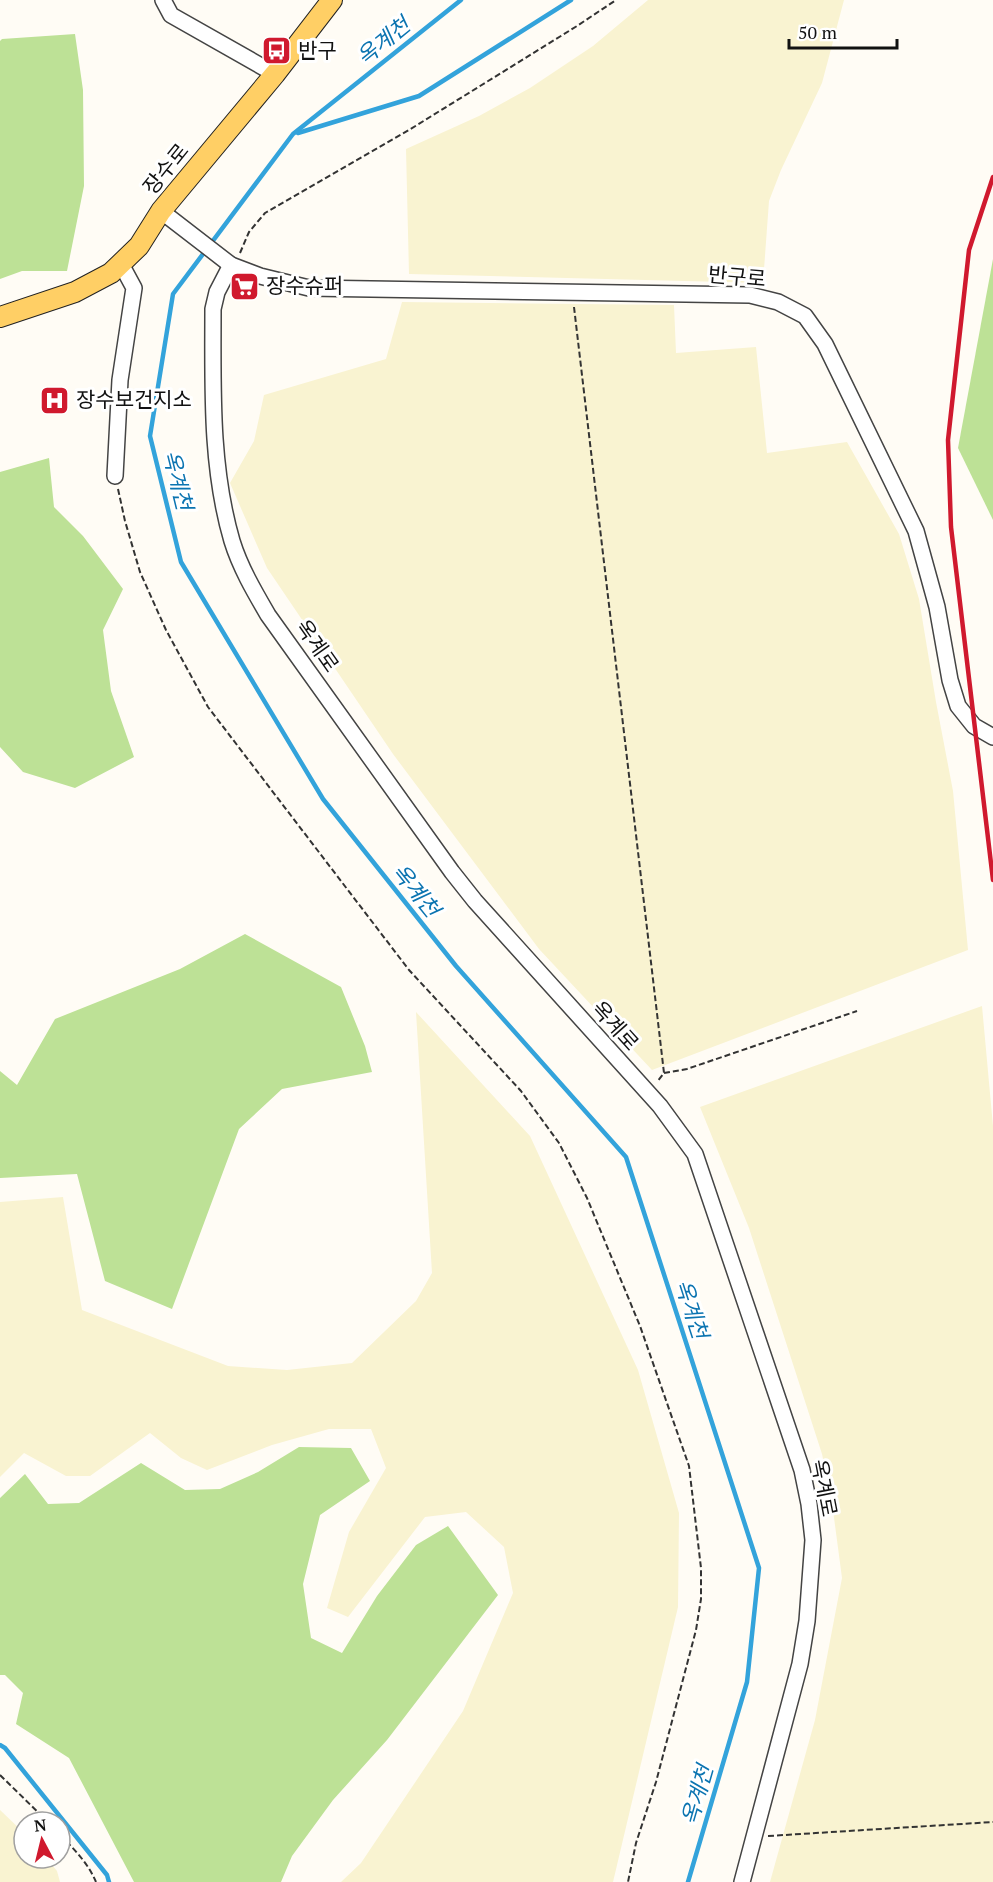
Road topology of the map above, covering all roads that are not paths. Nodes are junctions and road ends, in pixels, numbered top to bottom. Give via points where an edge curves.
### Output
1 (163, 0) edge
2 (332, 0) edge
3 (275, 74) junction
4 (161, 211) junction
5 (121, 264) junction
6 (231, 265) junction
7 (0, 317) edge
8 (115, 476) road end
9 (993, 736) edge
10 (742, 1882) edge

1 - 3 street via 171,15
2 - 3 main road, 장수로
3 - 4 main road, 장수로
4 - 5 main road, 장수로 via 140,246
4 - 6 street, 반구로
5 - 7 main road, 장수로 via 75,292
5 - 8 street via 134,288 120,380
6 - 9 street, 반구로 via 309,288 750,295 778,302 805,316 825,344 916,531 938,607 958,706 974,726
6 - 10 street, 옥계로 via 213,309 215,453 232,542 248,581 268,615 452,872 648,1094 695,1154 802,1470 813,1540 807,1622 800,1664

